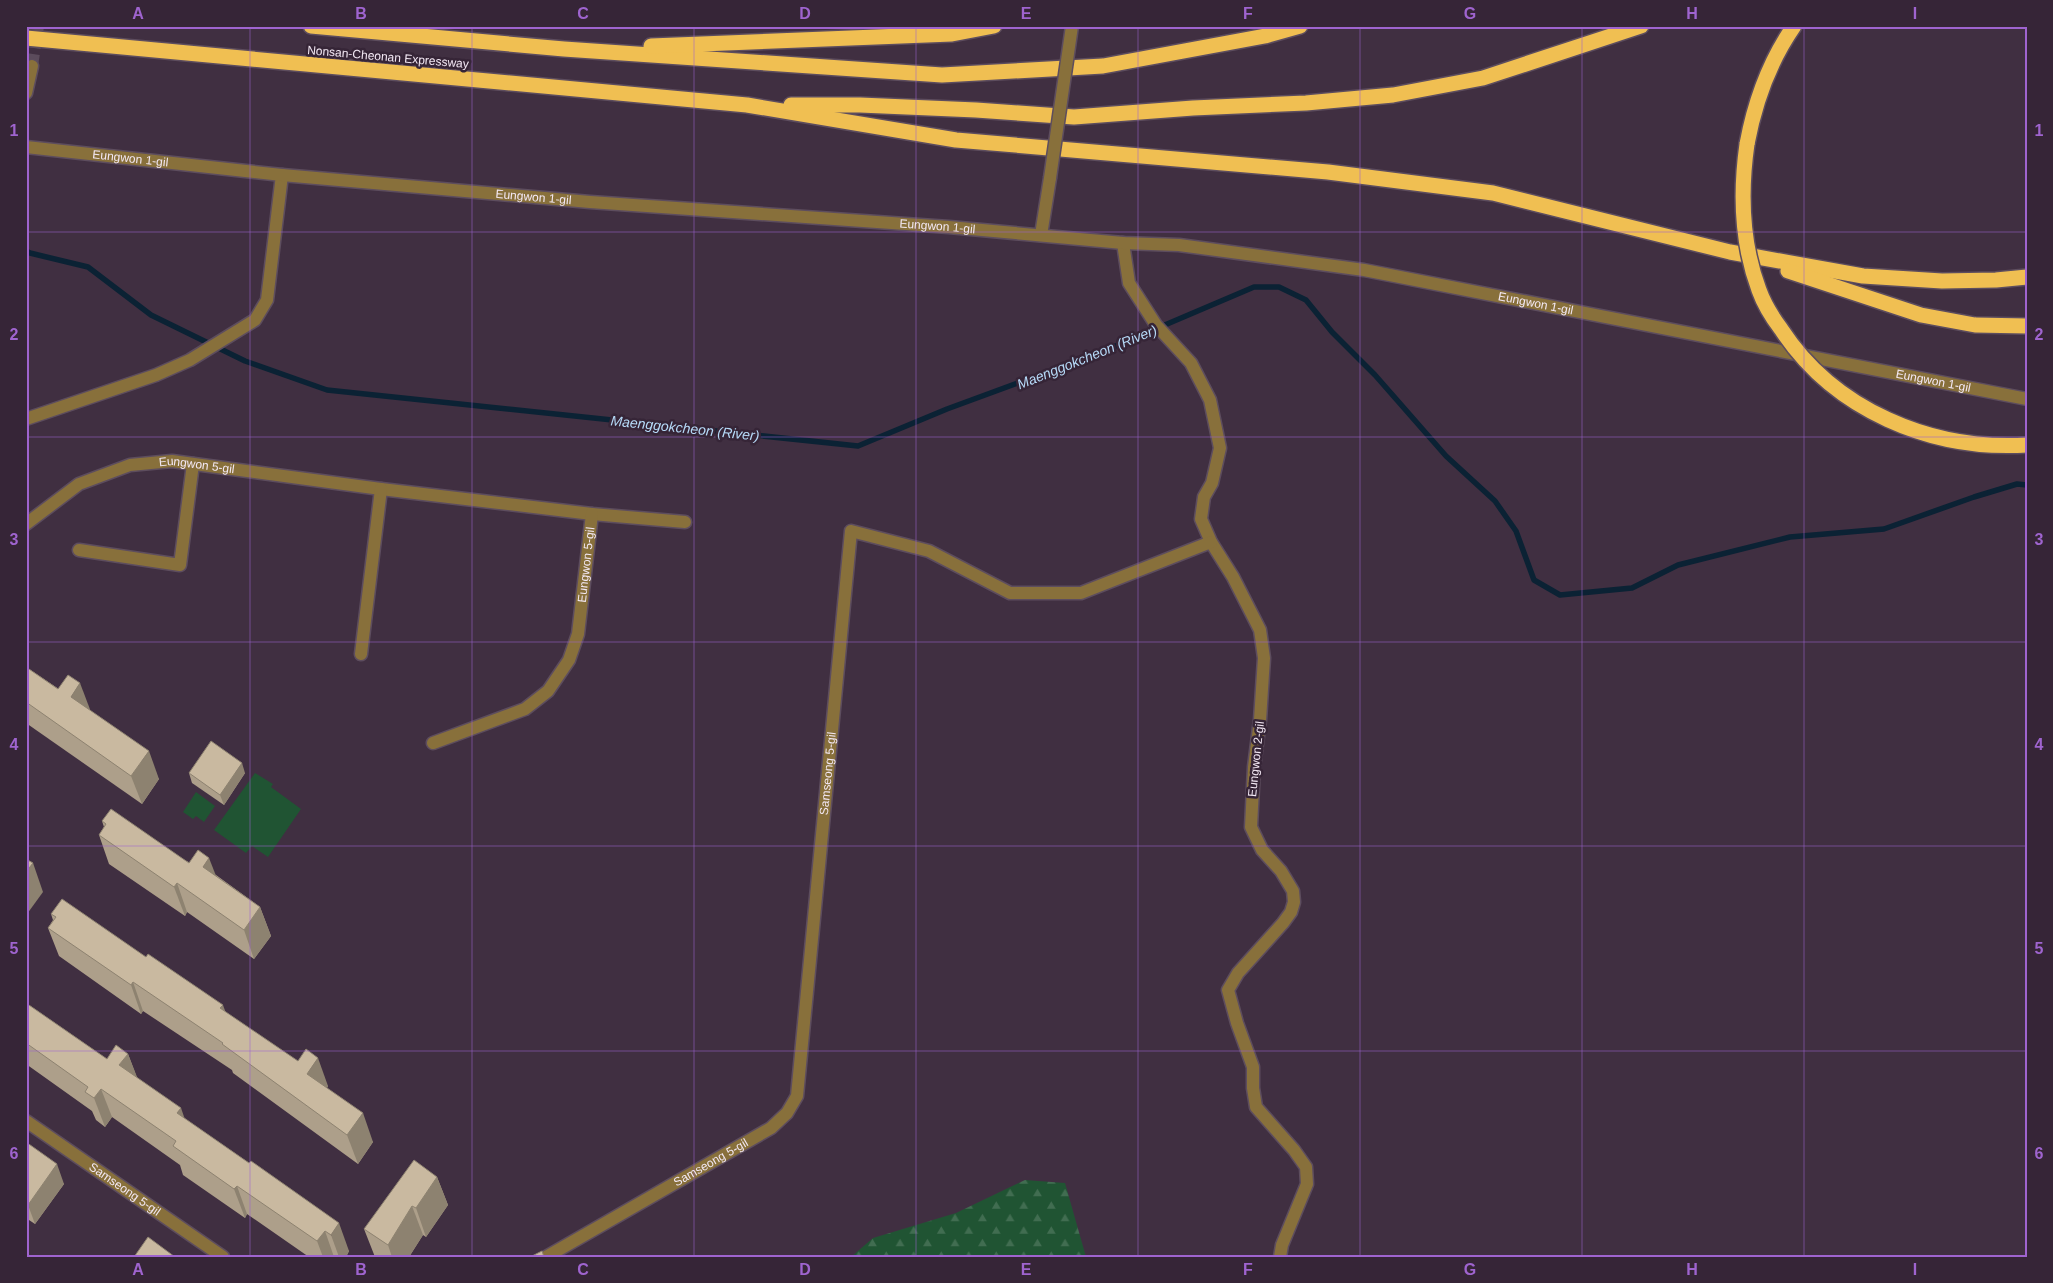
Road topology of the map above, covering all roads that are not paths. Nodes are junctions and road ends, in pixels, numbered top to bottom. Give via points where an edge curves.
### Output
1 (311, 26) edge
2 (994, 26) edge
3 (1072, 26) edge
4 (1300, 26) edge
5 (1641, 26) edge
6 (1794, 26) edge
7 (26, 38) edge
8 (564, 49) junction
9 (32, 66) tunnel mouth
10 (26, 93) edge
11 (746, 105) junction
12 (26, 147) edge
13 (282, 175) junction
14 (1041, 235) junction
15 (1123, 243) junction
16 (1730, 252) junction
17 (2027, 277) edge
18 (2027, 326) edge
19 (2027, 399) edge
20 (26, 419) edge
21 (2027, 445) edge
22 (193, 464) junction
23 (381, 489) junction
24 (592, 514) junction
25 (685, 522) dead end
26 (26, 524) edge
27 (1211, 542) junction
28 (78, 550) dead end
29 (361, 654) dead end
30 (432, 743) dead end
31 (26, 1121) edge
32 (223, 1257) edge
33 (546, 1257) edge
34 (1280, 1257) edge

1 - 8 highway, Nonsan-Cheonan Expressway
2 - 8 highway via 952,34
3 - 14 street, bridge
4 - 8 highway via 1265,36 1103,66 942,75
5 - 11 highway via 1483,78 1393,95 1306,103 1074,117 976,110
6 - 21 highway, bridge via 1769,69 1752,117 1742,180 1746,244 1759,292 1772,316 1788,341 1827,382 1882,417 1942,438 1994,445
7 - 11 highway, Nonsan-Cheonan Expressway
9 - 10 street
11 - 16 highway via 956,140 1328,172 1493,193
12 - 13 street, Eungwon 1-gil
13 - 14 street, Eungwon 1-gil via 590,202
13 - 20 street via 267,300 255,320 190,360 156,375
14 - 15 street, Eungwon 1-gil
15 - 19 street, Eungwon 1-gil via 1179,244 1364,270
15 - 27 street, Eungwon 2-gil via 1129,283 1152,318 1191,363 1210,400 1220,448 1212,484 1204,498 1201,519
16 - 17 highway via 1863,276 1942,281
16 - 18 highway via 1921,315 1975,325
22 - 23 street, Eungwon 5-gil
22 - 26 street, Eungwon 5-gil via 172,461 130,465 88,480
22 - 28 street via 180,565
23 - 24 street, Eungwon 5-gil
23 - 29 street
24 - 25 street
24 - 30 street, Eungwon 5-gil via 578,634 569,660 548,692 525,710
27 - 33 street, Samseong 5-gil via 1081,593 1010,593 929,551 851,531 797,1096 787,1113 771,1128
27 - 34 street, Eungwon 2-gil via 1260,630 1264,658 1251,827 1262,850 1293,891 1291,912 1238,972 1228,990 1253,1067 1256,1107 1306,1167 1307,1184 1282,1244
31 - 32 street, Samseong 5-gil

